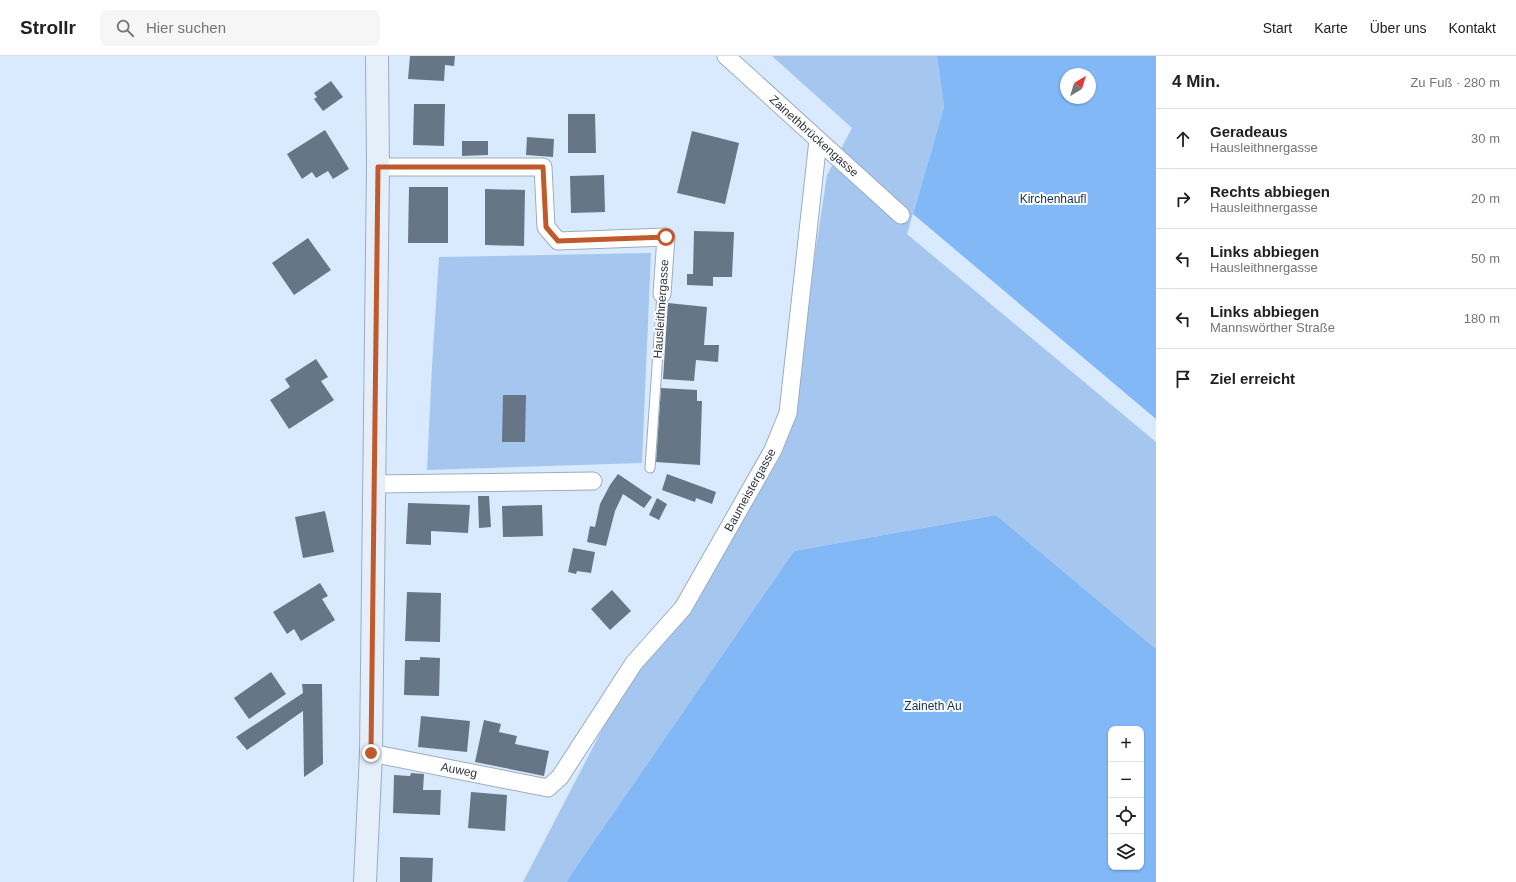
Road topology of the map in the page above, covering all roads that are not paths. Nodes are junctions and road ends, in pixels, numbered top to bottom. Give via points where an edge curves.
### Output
1 (377, 56) edge
2 (726, 56) edge
3 (818, 140) junction
4 (378, 167) junction
5 (901, 216) dead end
6 (662, 294) joint
7 (650, 468) dead end
8 (593, 481) dead end
9 (374, 484) junction
10 (371, 753) junction
11 (548, 788) joint
12 (365, 882) edge

1 - 4 main road
2 - 3 street, Zainethbrückengasse
3 - 5 street, Zainethbrückengasse
3 - 11 street, Baumeistergasse via 788,413 773,450 683,608 634,663 560,777
4 - 6 street, Hausleithnergasse via 543,167 546,227 558,241 666,237
4 - 9 main road
6 - 7 lane, Hausleithnergasse
8 - 9 street
9 - 10 main road
10 - 11 street, Auweg
10 - 12 main road

